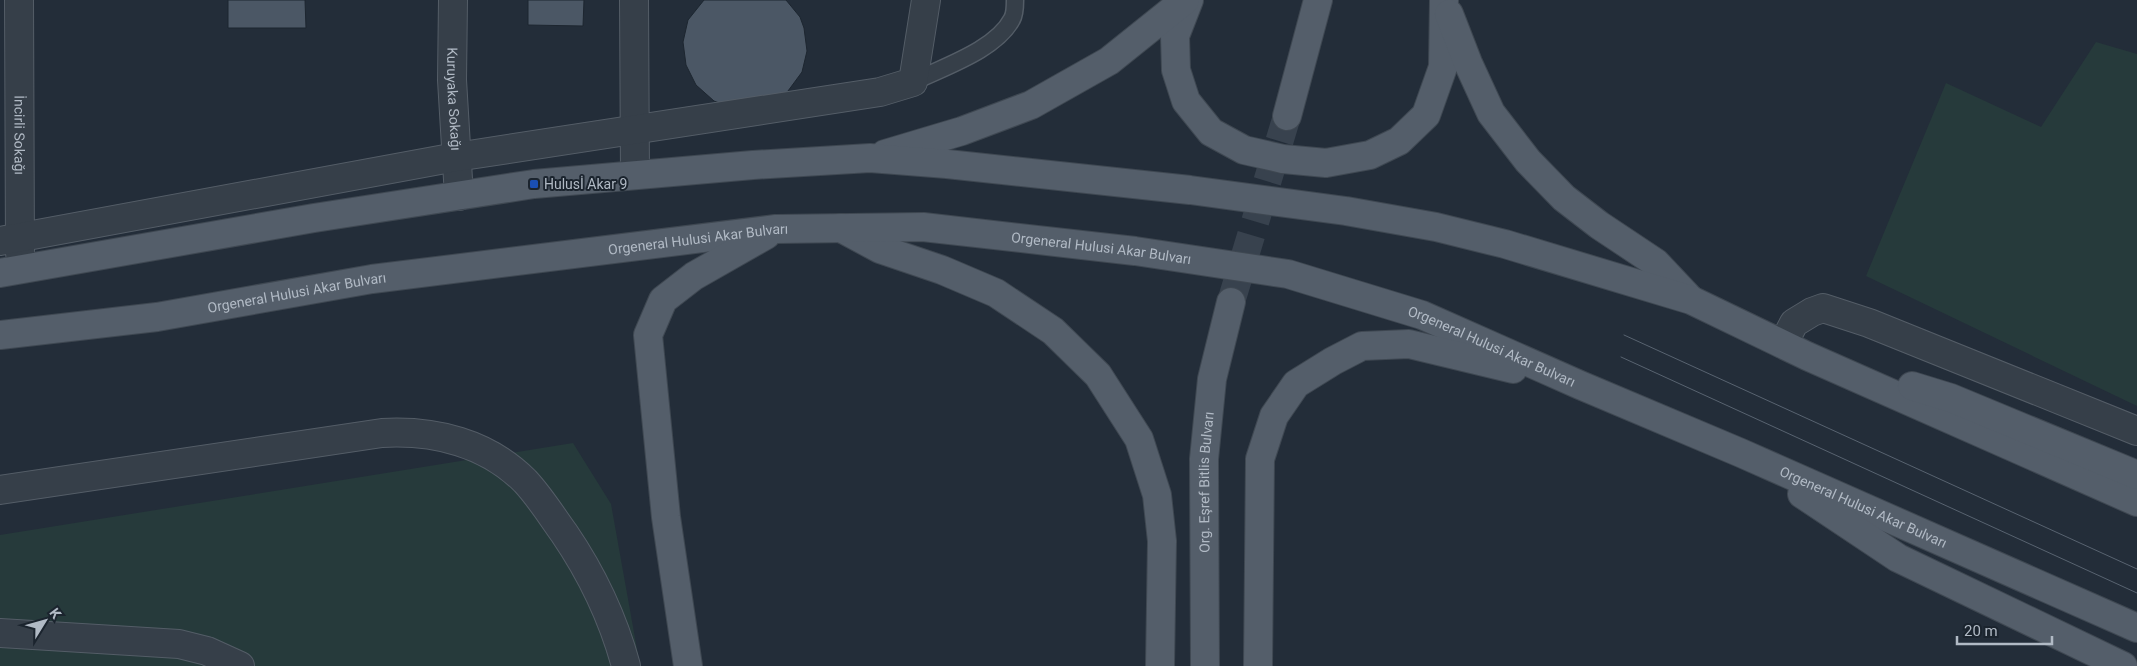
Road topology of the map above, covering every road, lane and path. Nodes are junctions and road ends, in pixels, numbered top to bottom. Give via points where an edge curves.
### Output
1 (19, 0) edge
2 (453, 0) edge
3 (634, 0) edge
4 (926, 0) edge
5 (1016, 0) edge
6 (1185, 0) edge
7 (1190, 0) edge
8 (1318, 0) edge
9 (1444, 0) edge
10 (913, 82) junction
11 (1287, 116) tunnel mouth
12 (634, 129) junction
13 (456, 157) junction
14 (870, 158) junction
15 (635, 175) junction
16 (459, 196) junction
17 (840, 227) junction
18 (776, 229) junction
19 (10, 239) edge
20 (10, 272) edge
21 (1691, 300) junction
22 (1231, 302) tunnel mouth
23 (0, 335) edge
24 (1795, 350) junction
25 (1580, 385) junction
26 (2137, 430) edge
27 (1741, 453) junction
28 (2137, 475) edge
29 (0, 490) edge
30 (2137, 502) edge
31 (2137, 628) edge
32 (0, 633) edge
33 (240, 666) edge
34 (626, 666) edge
35 (688, 666) edge
36 (1160, 666) edge
37 (1205, 666) edge
38 (1258, 666) edge
39 (2123, 666) edge

1 - 19 street, İncirli Sokağı
2 - 13 street, Kuruyaka Sokağı via 452,80
3 - 12 street
4 - 10 street
5 - 10 lane via 1012,19 986,46
6 - 14 main road via 1109,62 1031,105 962,131
7 - 9 main road via 1175,36 1176,70 1186,101 1211,132 1244,150 1283,159 1326,163 1370,155 1399,140 1426,115 1443,67
8 - 11 main road
9 - 21 main road via 1491,113 1528,160 1564,198 1656,262
10 - 12 street via 880,92
12 - 13 street
12 - 15 street
13 - 16 street, Kuruyaka Sokağı
13 - 19 street
14 - 15 main road
14 - 21 main road via 1190,190 1346,211 1505,244
15 - 16 main road via 534,184
16 - 20 main road via 314,218
17 - 18 main road, Orgeneral Hulusi Akar Bulvarı
17 - 25 main road, Orgeneral Hulusi Akar Bulvarı via 923,227 1006,235 1288,274 1422,315
17 - 36 main road via 880,249 996,293 1054,331 1098,375 1139,439 1157,495 1162,541
18 - 23 main road, Orgeneral Hulusi Akar Bulvarı via 372,280 157,317
18 - 35 main road via 694,276 663,300 648,335 666,517
19 - 20 street, İncirli Sokağı
21 - 24 main road
22 - 37 main road, Org. Eşref Bitlis Bulvarı via 1212,379 1204,459
24 - 26 street via 1794,323 1823,308 1869,323
24 - 28 main road via 1951,398
24 - 30 main road
25 - 27 main road, Orgeneral Hulusi Akar Bulvarı
25 - 38 main road via 1409,344 1362,346 1296,384 1274,416 1260,459
27 - 31 main road, Orgeneral Hulusi Akar Bulvarı
27 - 39 main road via 1898,558
29 - 34 street via 382,433 436,435 462,442 506,466 540,499 594,582 610,616
32 - 33 street via 179,644 207,651

